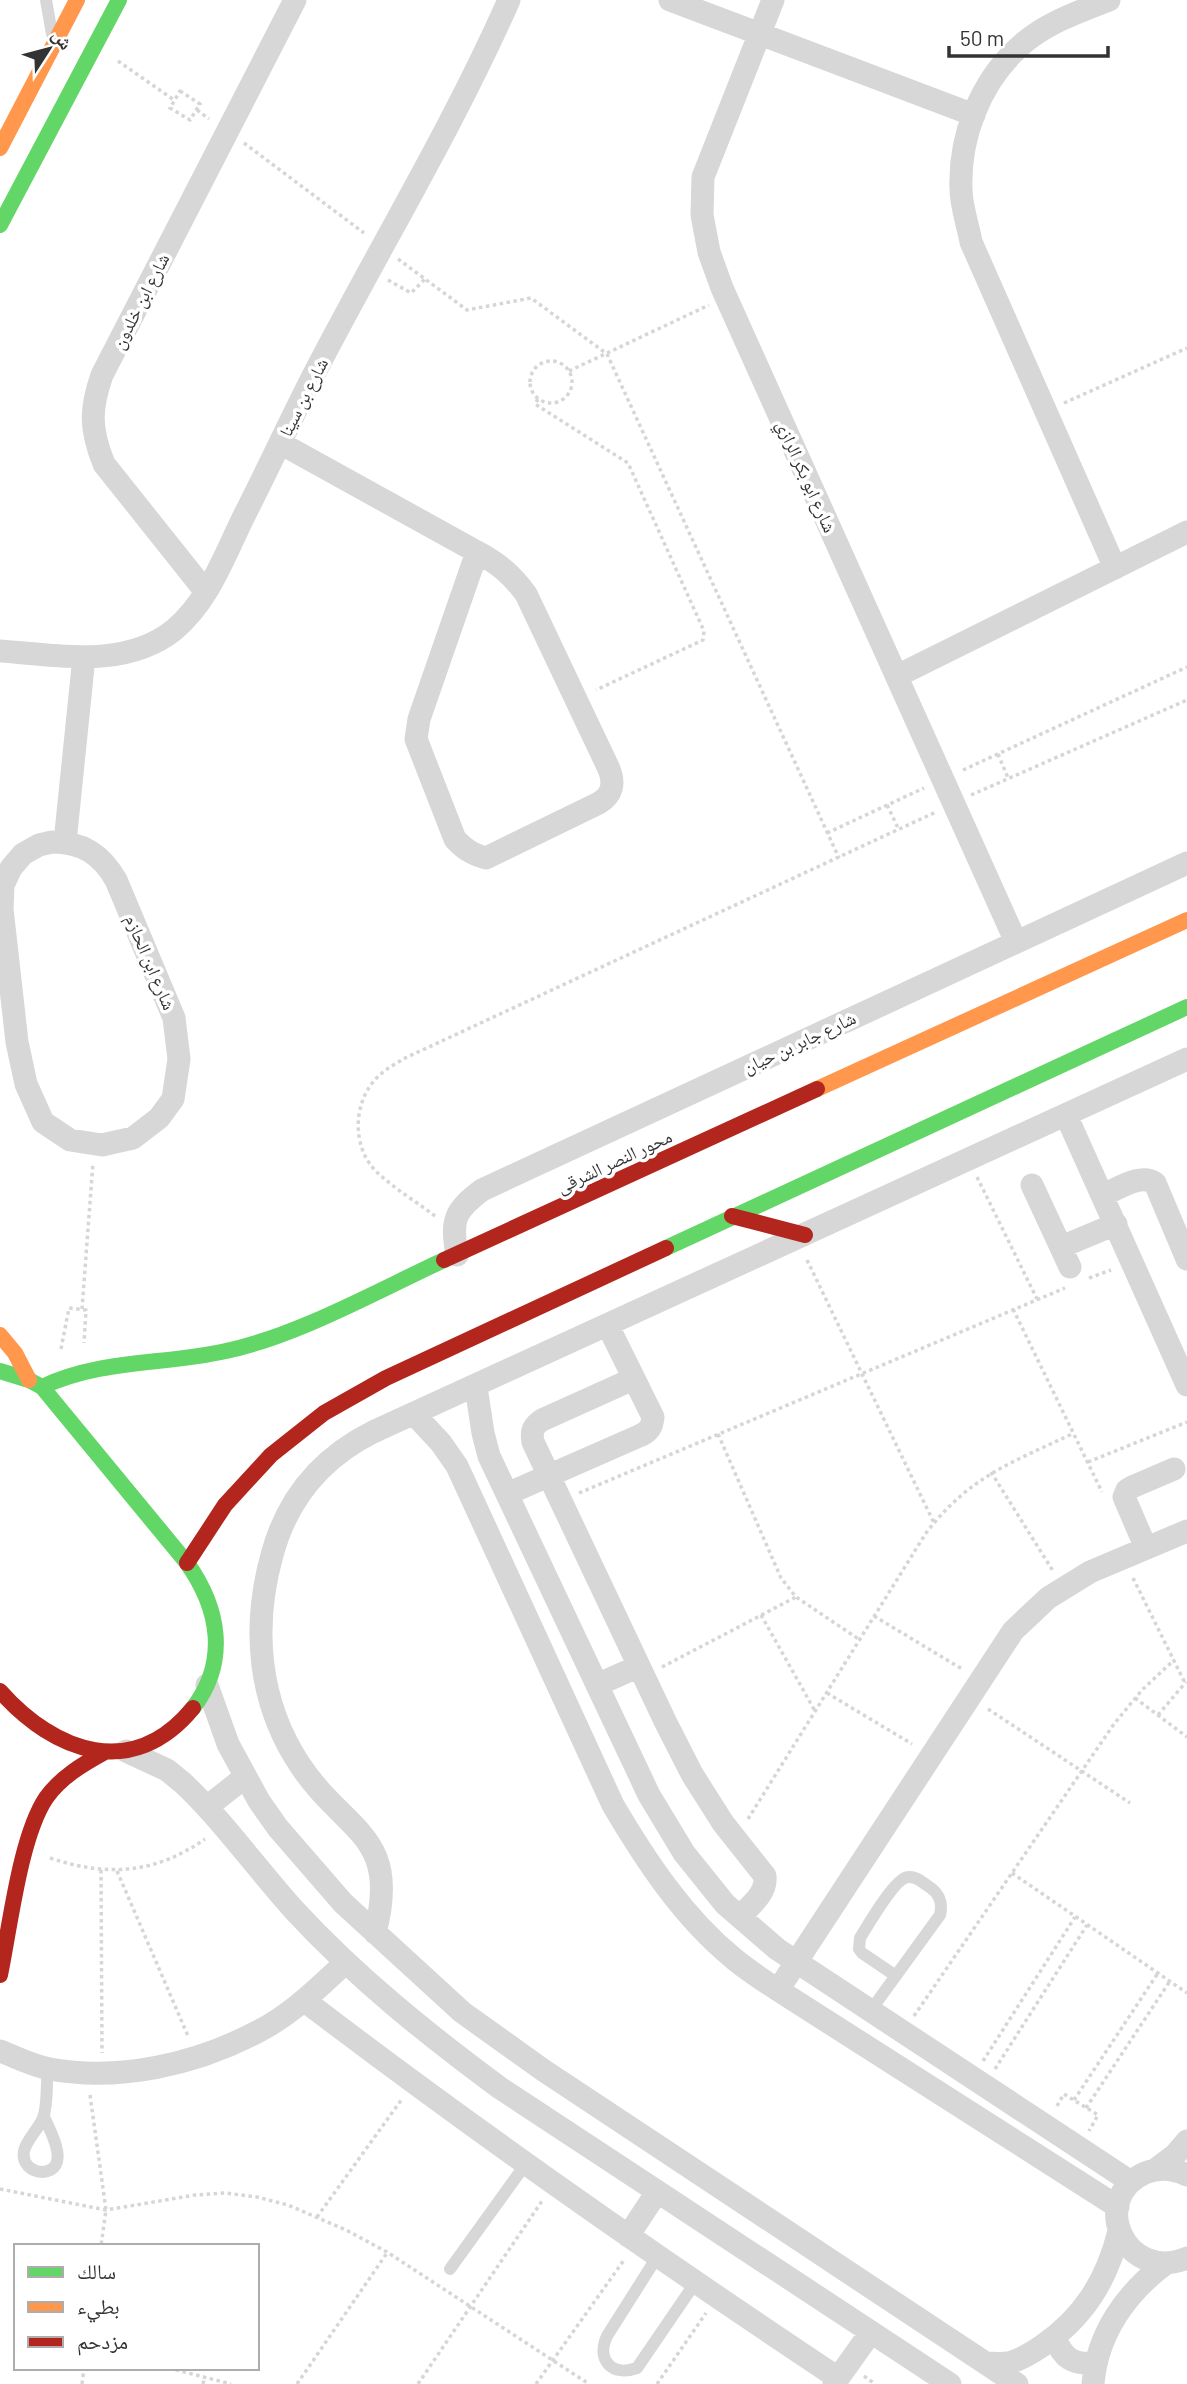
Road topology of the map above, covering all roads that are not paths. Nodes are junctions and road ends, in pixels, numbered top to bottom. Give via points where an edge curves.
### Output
1 (46, 0) edge
2 (77, 0) edge
3 (120, 0) edge
4 (295, 0) edge
5 (509, 0) edge
6 (670, 0) edge
7 (773, 0) edge
8 (1109, 0) edge
9 (760, 34) junction
10 (54, 46) junction
11 (974, 115) junction
12 (0, 148) edge
13 (0, 225) edge
14 (280, 443) junction
15 (1187, 532) edge
16 (477, 552) junction
17 (1115, 568) junction
18 (206, 592) junction
19 (0, 651) edge
20 (84, 657) junction
21 (897, 676) junction
22 (65, 842) junction
23 (1187, 863) edge
24 (1187, 919) edge
25 (1016, 942) junction
26 (1187, 1007) edge
27 (1187, 1059) edge
28 (1066, 1115) junction
29 (1032, 1185) dead end
30 (1103, 1195) junction
31 (732, 1216) junction
32 (1116, 1224) junction
33 (801, 1237) junction
34 (457, 1255) junction
35 (1187, 1259) edge
36 (608, 1326) junction
37 (0, 1335) edge
38 (0, 1371) edge
39 (633, 1380) junction
40 (36, 1384) junction
41 (1187, 1385) edge
42 (476, 1387) junction
43 (414, 1414) junction
44 (1174, 1469) dead end
45 (549, 1477) junction
46 (507, 1494) junction
47 (1187, 1531) edge
48 (1146, 1548) junction
49 (187, 1563) junction
50 (641, 1672) junction
51 (207, 1685) junction
52 (597, 1685) junction
53 (0, 1691) edge
54 (115, 1752) junction
55 (245, 1777) junction
56 (214, 1816) junction
57 (740, 1916) junction
58 (374, 1933) junction
59 (797, 1962) junction
60 (345, 1963) junction
61 (0, 1975) edge
62 (896, 1976) junction
63 (778, 1990) junction
64 (305, 2001) junction
65 (871, 2010) junction
66 (0, 2051) edge
67 (48, 2069) junction
68 (44, 2117) dead end
69 (1187, 2141) edge
70 (524, 2165) junction
71 (1155, 2170) junction
72 (1187, 2175) edge
73 (1131, 2182) junction
74 (657, 2192) junction
75 (1118, 2207) junction
76 (1119, 2231) junction
77 (632, 2239) junction
78 (657, 2257) junction
79 (1176, 2261) edge
80 (450, 2269) dead end
81 (695, 2283) junction
82 (871, 2332) junction
83 (1055, 2337) junction
84 (986, 2364) junction
85 (1094, 2374) edge
86 (836, 2381) edge
87 (950, 2384) edge
88 (1017, 2384) edge

1 - 10 lane
2 - 10 street
3 - 13 street
4 - 18 street, شارع ابن خلدون via 95,396 92,419 104,464
5 - 14 street, شارع بن سينا via 482,61
6 - 9 street
7 - 9 street, شارع ابو بكر الرازي
8 - 11 street via 1063,18 1019,47 985,88
9 - 11 street
9 - 21 street, شارع ابو بكر الرازي via 703,177 702,215 709,252
10 - 12 street
11 - 17 street via 965,137 961,190 971,242
14 - 16 street
14 - 18 street, شارع بن سينا
15 - 17 street
16 - 16 street via 505,569 526,594 612,777 606,799 486,858 474,855 455,839 419,749 416,729
17 - 21 street
18 - 20 street, شارع بن سينا via 172,631 143,648
19 - 20 street, شارع بن سينا
20 - 22 street
21 - 25 street, شارع ابو بكر الرازي
22 - 22 street, شارع ابن الحازم via 93,852 107,864 174,1018 179,1059 173,1098 159,1118 133,1138 102,1145 70,1140 43,1122 26,1084 17,1042 3,885 23,854 39,845
23 - 25 street, شارع جابر بن حيان
24 - 34 street, محور النصر الشرقى
25 - 34 street, شارع جابر بن حيان via 482,1190 462,1205 453,1229
26 - 31 street
27 - 28 street
28 - 30 street
28 - 33 street
29 - 32 street via 1072,1270
30 - 32 street
30 - 35 street via 1142,1179 1155,1183
31 - 33 street
31 - 49 street via 386,1378 324,1413 271,1455 225,1505
32 - 41 street
33 - 36 street
34 - 40 street, محور النصر الشرقى via 294,1329 218,1353 146,1361
36 - 39 street
36 - 42 street
37 - 40 street
38 - 40 street
39 - 45 street via 535,1425 533,1442
39 - 45 street via 653,1417 647,1433
40 - 49 street
42 - 43 street
42 - 46 street via 485,1444
43 - 58 street via 355,1441 308,1481 277,1537 261,1606 261,1656 278,1726 311,1781 365,1838 379,1864 383,1893
43 - 63 street via 457,1466 613,1805 639,1850 704,1931
44 - 48 street via 1132,1487 1124,1497
45 - 46 street
45 - 50 street
46 - 52 street
47 - 48 street
48 - 59 street via 1063,1588 1013,1632
49 - 51 street via 205,1590 215,1622 214,1664
50 - 52 street
50 - 57 street via 692,1774 723,1824 761,1869 764,1891
51 - 54 street via 190,1713 166,1735
51 - 55 street
52 - 57 street via 649,1795 684,1853
53 - 54 street via 32,1723 54,1737 79,1747
54 - 56 street via 167,1770
54 - 61 street via 72,1772 46,1799 34,1821
55 - 56 street
55 - 58 street via 278,1828
56 - 60 street
57 - 59 street
58 - 84 street via 462,2012 543,2070
59 - 63 street
59 - 65 street
60 - 64 street
60 - 74 street via 500,2088
62 - 62 lane via 942,1908 933,1889 911,1877 896,1885 859,1943 862,1953
62 - 65 lane
63 - 75 street
64 - 67 street via 259,2031 209,2054 156,2068 94,2073
64 - 70 street
65 - 73 street
66 - 67 street
67 - 68 lane
69 - 71 street
70 - 77 street
70 - 80 lane
71 - 72 street
71 - 73 street
73 - 75 street
74 - 77 street
74 - 82 street
75 - 76 street
76 - 79 street via 1142,2258
76 - 83 street via 1099,2287
77 - 78 street
78 - 81 street
78 - 81 lane via 607,2336 603,2356 608,2364 627,2372 637,2368
79 - 85 street via 1151,2274 1127,2301 1102,2337
81 - 86 street
82 - 86 street
82 - 87 street
83 - 84 street via 1010,2362
83 - 85 street via 1069,2360
84 - 88 street

